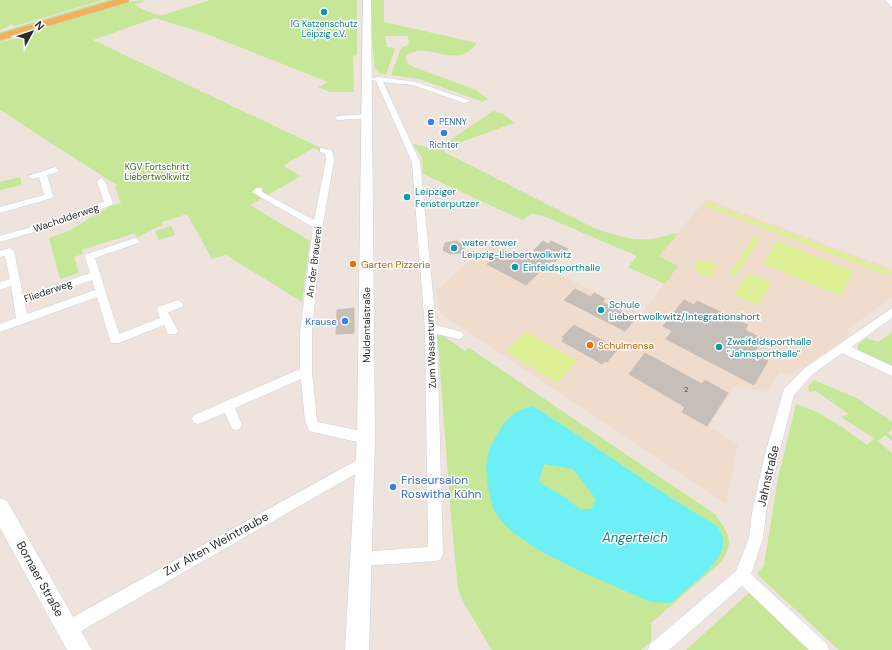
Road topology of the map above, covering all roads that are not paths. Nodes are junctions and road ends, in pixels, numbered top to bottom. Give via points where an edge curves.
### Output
1 (125, 0) edge
2 (366, 0) edge
3 (888, 0) edge
4 (892, 5) edge
5 (0, 37) edge
6 (373, 79) junction
7 (467, 101) dead end
8 (367, 116) junction
9 (338, 118) dead end
10 (326, 151) dead end
11 (55, 170) dead end
12 (42, 173) junction
13 (32, 176) dead end
14 (101, 181) dead end
15 (259, 190) dead end
16 (0, 210) edge
17 (317, 225) junction
18 (0, 239) edge
19 (135, 241) dead end
20 (0, 254) edge
21 (96, 275) junction
22 (15, 281) junction
23 (0, 286) edge
24 (101, 292) junction
25 (19, 302) junction
26 (178, 304) dead end
27 (892, 312) edge
28 (22, 320) junction
29 (166, 320) junction
30 (0, 328) edge
31 (431, 328) junction
32 (172, 331) dead end
33 (458, 335) dead end
34 (842, 348) junction
35 (892, 371) edge
36 (306, 372) junction
37 (228, 406) junction
38 (198, 419) dead end
39 (236, 425) dead end
40 (366, 438) junction
41 (366, 461) junction
42 (0, 508) edge
43 (362, 559) junction
44 (742, 576) junction
45 (68, 629) junction
46 (80, 650) edge
47 (357, 650) edge
48 (656, 650) edge
49 (821, 650) edge

1 - 5 main road
2 - 6 main road, Muldentalstraße
3 - 4 street
6 - 7 street via 414,83
6 - 8 main road, Muldentalstraße
6 - 31 street, Zum Wasserturm via 416,162
8 - 9 street
8 - 40 main road, Muldentalstraße
10 - 17 street, An der Brauerei via 328,171
11 - 12 street
12 - 13 street
12 - 16 street via 49,196
14 - 18 street, Wacholderweg via 109,203 58,222
15 - 17 street via 256,192
17 - 36 street, An der Brauerei via 306,333
19 - 21 street via 90,256
20 - 22 street via 9,251
21 - 24 street
21 - 25 street, Fliederweg
22 - 23 street
22 - 25 street
24 - 28 street, Fliederweg
24 - 29 street via 115,340
25 - 28 street, Fliederweg
26 - 29 street via 162,310
27 - 34 street, Jahnstraße
28 - 30 street, Fliederweg
29 - 32 street
31 - 33 street
31 - 43 street, Zum Wasserturm via 436,554
34 - 35 street
34 - 44 street, Jahnstraße via 809,371 788,393 771,458 756,538
36 - 37 street
36 - 40 street, An der Brauerei via 314,427
37 - 38 street
37 - 39 street
40 - 41 main road, Muldentalstraße
41 - 43 main road, Muldentalstraße
41 - 45 street, Zur Alten Weintraube
42 - 45 main road, Bornaer Straße
43 - 47 main road, Muldentalstraße
44 - 48 street, Jahnstraße
44 - 49 street
45 - 46 main road, Bornaer Straße

